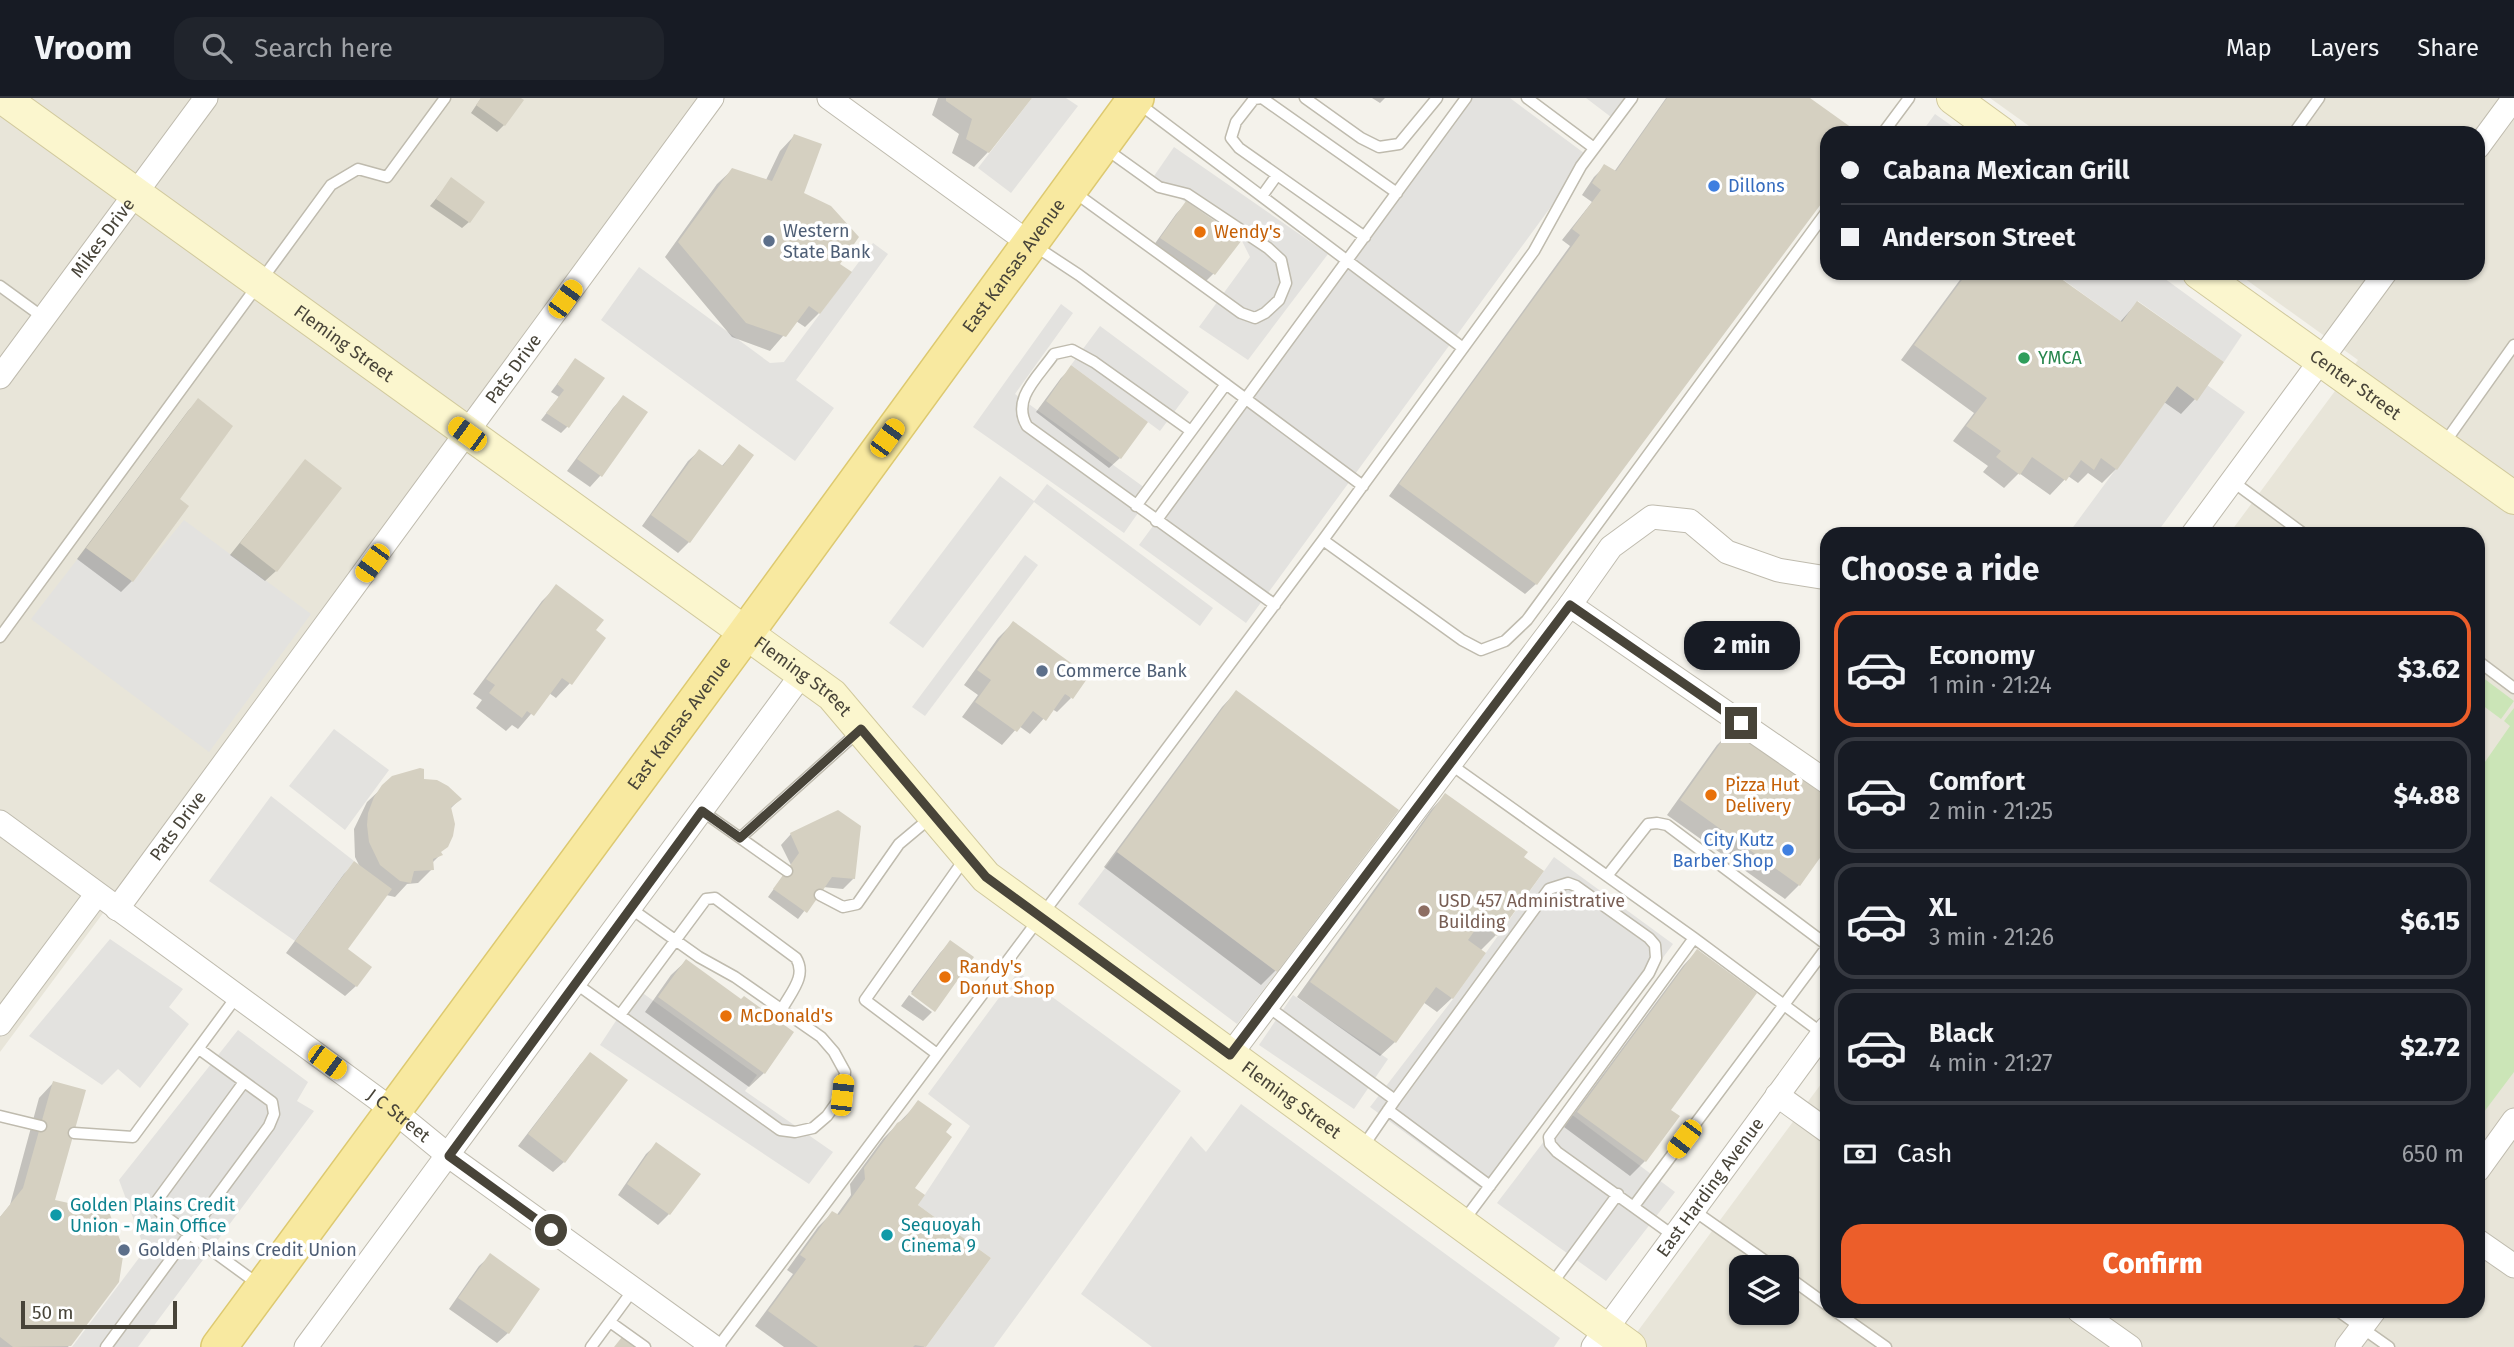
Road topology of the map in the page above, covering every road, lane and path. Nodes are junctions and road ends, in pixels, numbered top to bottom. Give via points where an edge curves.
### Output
1 (206, 98) edge
2 (444, 98) edge
3 (712, 98) edge
4 (829, 98) edge
5 (1305, 98) edge
6 (1437, 98) edge
7 (1466, 98) edge
8 (1527, 98) edge
9 (1632, 98) edge
10 (1909, 98) edge
11 (1953, 98) edge
12 (2319, 98) edge
13 (2514, 98) edge
14 (1135, 99) edge
15 (11, 100) edge
16 (1889, 126) edge
17 (1991, 126) edge
18 (2299, 126) edge
19 (2485, 137) edge
20 (1101, 145) junction
21 (1594, 148) junction
22 (1277, 175) junction
23 (1069, 189) junction
24 (1397, 193) junction
25 (136, 194) junction
26 (1262, 197) junction
27 (1820, 221) edge
28 (1365, 237) junction
29 (1029, 243) junction
30 (1348, 261) junction
31 (2209, 280) edge
32 (2380, 280) edge
33 (260, 284) junction
34 (0, 286) edge
35 (44, 318) junction
36 (2514, 345) edge
37 (1463, 348) junction
38 (2321, 360) junction
39 (0, 377) edge
40 (1226, 384) junction
41 (1246, 399) junction
42 (1191, 431) junction
43 (467, 434) junction
44 (2442, 447) junction
45 (2232, 481) junction
46 (1363, 486) junction
47 (2514, 498) edge
48 (1136, 506) junction
49 (1156, 521) junction
50 (2198, 527) edge
51 (2294, 527) edge
52 (1323, 540) junction
53 (1820, 577) edge
54 (1275, 605) junction
55 (1570, 605) junction
56 (745, 634) junction
57 (0, 637) edge
58 (2485, 666) edge
59 (802, 674) junction
60 (2514, 688) edge
61 (861, 729) junction
62 (1450, 764) junction
63 (1820, 777) edge
64 (702, 811) junction
65 (934, 815) junction
66 (0, 821) edge
67 (740, 838) junction
68 (968, 855) junction
69 (787, 871) dead end
70 (1607, 876) junction
71 (97, 894) junction
72 (820, 895) dead end
73 (631, 908) junction
74 (117, 909) junction
75 (1042, 917) junction
76 (1695, 938) junction
77 (675, 940) junction
78 (1820, 941) edge
79 (1820, 955) edge
80 (575, 984) junction
81 (237, 996) junction
82 (1783, 1004) junction
83 (1267, 1006) junction
84 (782, 1009) junction
85 (620, 1016) junction
86 (0, 1024) edge
87 (1820, 1028) edge
88 (1820, 1038) edge
89 (199, 1049) junction
90 (937, 1054) junction
91 (1230, 1055) junction
92 (244, 1082) junction
93 (1777, 1095) junction
94 (1395, 1100) junction
95 (394, 1111) junction
96 (1388, 1111) junction
97 (0, 1116) edge
98 (2514, 1120) edge
99 (41, 1126) dead end
100 (1820, 1126) edge
101 (74, 1133) dead end
102 (1361, 1150) junction
103 (449, 1156) junction
104 (2485, 1160) edge
105 (1490, 1186) junction
106 (1618, 1195) junction
107 (1634, 1206) junction
108 (1693, 1210) junction
109 (1461, 1224) junction
110 (190, 1234) junction
111 (1674, 1236) junction
112 (2485, 1246) edge
113 (1757, 1255) edge
114 (2514, 1266) edge
115 (1799, 1285) edge
116 (263, 1287) junction
117 (1549, 1288) junction
118 (633, 1290) junction
119 (1820, 1300) edge
120 (1845, 1318) edge
121 (2089, 1318) edge
122 (2367, 1319) edge
123 (610, 1322) junction
124 (1610, 1341) edge
125 (106, 1347) edge
126 (219, 1347) edge
127 (306, 1347) edge
128 (591, 1347) edge
129 (645, 1347) edge
130 (716, 1347) edge
131 (1886, 1347) edge
132 (2130, 1347) edge
133 (2347, 1347) edge
134 (2389, 1347) edge

1 - 25 street, Mikes Drive
2 - 33 lane via 387,177 358,169 331,185
3 - 43 street, Pats Drive
4 - 29 street
5 - 6 lane via 1379,147 1399,144
7 - 24 lane
8 - 21 lane
9 - 21 lane
10 - 16 lane
11 - 17 street
12 - 18 lane
13 - 19 street
14 - 20 main road, East Kansas Avenue
14 - 26 lane
15 - 25 street, Fleming Street
20 - 23 main road, East Kansas Avenue
20 - 23 lane via 1159,187 1188,194 1268,248 1280,260 1286,283 1279,300 1255,318 1241,313
21 - 37 lane via 1534,251
22 - 24 lane via 1231,138 1236,122 1254,99 1275,105
22 - 26 lane
22 - 28 lane
23 - 29 main road, East Kansas Avenue
24 - 28 lane
25 - 33 street, Fleming Street
25 - 35 street, Mikes Drive
26 - 30 lane
27 - 52 lane via 1527,620 1505,641 1481,650 1462,640
28 - 30 lane
29 - 40 lane
29 - 56 main road, East Kansas Avenue
30 - 37 lane
30 - 41 lane
31 - 38 street, Center Street
32 - 38 street
33 - 43 street, Fleming Street
33 - 57 lane
34 - 35 lane
35 - 39 street, Mikes Drive
36 - 44 lane
37 - 46 lane
38 - 44 street, Center Street
38 - 45 street
40 - 41 lane
40 - 42 lane
41 - 46 lane
41 - 49 lane
42 - 48 lane
42 - 48 lane via 1081,354 1072,350 1054,354 1022,399 1021,415 1027,426
43 - 56 street, Fleming Street
43 - 74 street, Pats Drive
44 - 47 street, Center Street
45 - 50 street
45 - 51 lane
46 - 52 lane
48 - 49 lane
49 - 54 lane
52 - 54 lane
53 - 55 street via 1778,570 1727,552 1690,520 1652,517 1611,547
54 - 75 lane
55 - 62 street
55 - 63 street
56 - 59 street, Fleming Street
56 - 95 main road, East Kansas Avenue
58 - 60 lane
59 - 61 street, Fleming Street via 832,695
59 - 64 street
61 - 65 street, Fleming Street
61 - 67 lane
62 - 70 lane
62 - 83 street
64 - 67 lane
64 - 73 street
65 - 68 street, Fleming Street
65 - 72 lane via 899,844 857,904 843,907
66 - 71 street
67 - 69 lane
68 - 75 street, Fleming Street via 986,877
68 - 90 lane via 865,1000
70 - 76 lane
70 - 78 lane via 1648,824 1667,825
71 - 74 street, J C Street
71 - 86 street
73 - 77 lane
73 - 80 street
74 - 81 street, J C Street
75 - 90 lane
75 - 91 street, Fleming Street
76 - 82 lane
76 - 106 lane via 1549,1137 1558,1152
77 - 84 lane
77 - 84 lane via 706,899 715,898 802,967
77 - 85 lane
79 - 82 lane
80 - 85 lane
80 - 103 street
81 - 89 lane
81 - 95 street, J C Street
82 - 87 lane
82 - 107 lane
83 - 91 street
83 - 94 lane
84 - 85 lane via 821,1037 845,1072 842,1095 828,1116 813,1128 795,1132 780,1130
88 - 93 street, East Harding Avenue
89 - 92 lane
89 - 101 lane via 133,1137
90 - 130 lane
91 - 102 street, Fleming Street
92 - 110 lane via 272,1102 274,1114
92 - 110 lane via 156,1202 157,1209
93 - 100 street
93 - 108 street, East Harding Avenue
94 - 96 lane
94 - 105 lane via 1549,889 1568,883 1576,886 1656,945 1649,973
95 - 103 street, J C Street
95 - 116 main road, East Kansas Avenue
96 - 102 lane
96 - 105 lane
97 - 99 lane
98 - 104 street
102 - 109 street, Fleming Street
103 - 118 street, J C Street
103 - 127 street
105 - 109 lane
106 - 107 lane
106 - 117 lane
107 - 111 lane
108 - 111 street, East Harding Avenue
108 - 113 lane
109 - 117 street, Fleming Street
110 - 116 lane
110 - 125 lane
111 - 124 street, East Harding Avenue
112 - 114 street
115 - 119 lane
116 - 126 main road, East Kansas Avenue
117 - 124 street, Fleming Street
118 - 123 lane
118 - 130 street, J C Street
120 - 131 lane
121 - 132 street
122 - 133 street
122 - 134 lane
123 - 128 lane
123 - 129 lane

